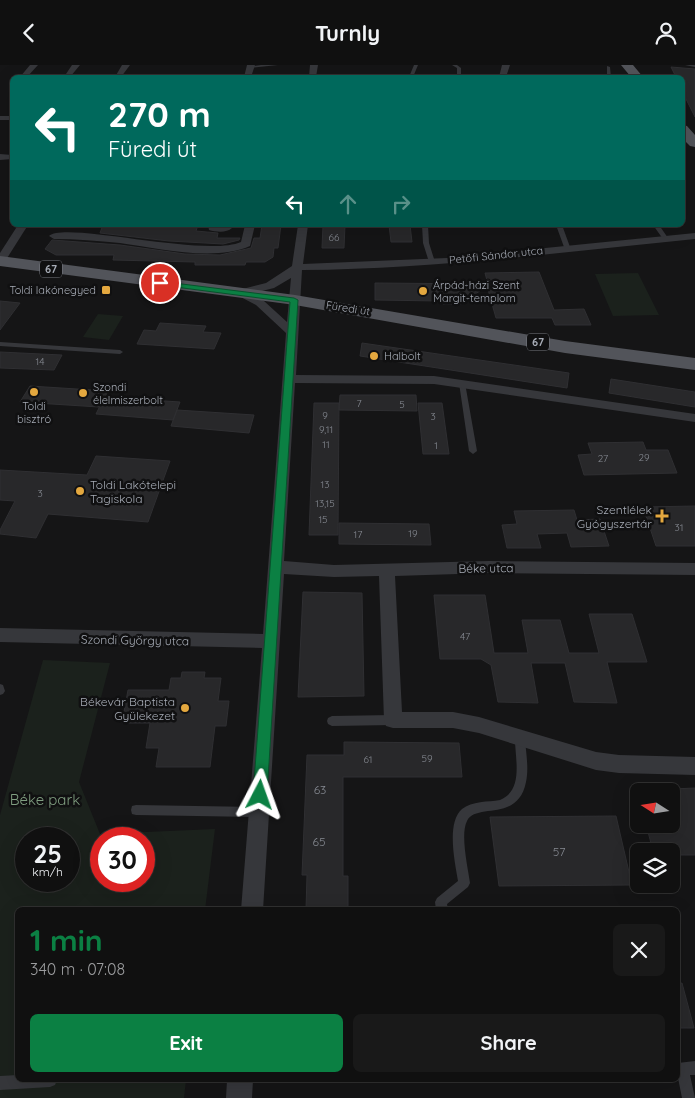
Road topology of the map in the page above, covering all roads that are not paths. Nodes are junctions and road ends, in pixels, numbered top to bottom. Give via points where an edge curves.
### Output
1 (276, 65) edge
2 (454, 65) edge
3 (627, 65) edge
4 (687, 65) edge
5 (251, 66) edge
6 (695, 66) edge
7 (608, 67) dead end
8 (459, 75) edge
9 (609, 75) edge
10 (635, 75) edge
11 (685, 132) edge
12 (695, 143) edge
13 (22, 227) edge
14 (212, 227) edge
15 (250, 227) edge
16 (303, 227) edge
17 (425, 227) edge
18 (560, 227) edge
19 (657, 227) edge
20 (227, 228) dead end
21 (54, 236) dead end
22 (695, 236) edge
23 (665, 238) junction
24 (568, 247) junction
25 (0, 261) edge
26 (432, 262) junction
27 (297, 267) junction
28 (239, 293) junction
29 (294, 300) junction
30 (292, 331) junction
31 (0, 344) edge
32 (120, 352) dead end
33 (695, 363) edge
34 (289, 379) junction
35 (462, 383) junction
36 (695, 418) edge
37 (473, 451) dead end
38 (276, 567) junction
39 (695, 569) edge
40 (387, 570) junction
41 (0, 635) edge
42 (271, 641) junction
43 (393, 720) junction
44 (332, 721) dead end
45 (520, 739) junction
46 (695, 766) edge
47 (136, 810) dead end
48 (259, 812) junction
49 (252, 907) edge
50 (442, 907) edge
51 (685, 1069) edge
52 (17, 1082) edge
53 (240, 1082) edge
54 (0, 1083) edge
55 (239, 1098) edge
56 (689, 1098) edge

1 - 5 lane
2 - 8 lane via 459,68
3 - 10 main road
4 - 6 lane
7 - 9 lane
11 - 12 main road
13 - 25 street
14 - 20 street
15 - 21 street via 246,244 236,248 189,248
16 - 27 street
17 - 26 lane
18 - 24 lane
19 - 23 lane
22 - 23 street, Petőfi Sándor utca
23 - 24 street, Petőfi Sándor utca
24 - 26 street, Petőfi Sándor utca
25 - 28 main road, Füredi út / 67
26 - 27 street, Petőfi Sándor utca via 367,267
27 - 28 street via 281,281
27 - 29 street
28 - 29 main road, Füredi út / 67
28 - 30 street via 260,303
29 - 30 street
29 - 33 main road, Füredi út / 67 via 564,347
30 - 34 street
31 - 32 lane
34 - 35 street via 408,378
34 - 38 street
35 - 36 street
35 - 37 lane
38 - 40 street, Béke utca
38 - 42 street
39 - 40 street, Béke utca via 489,567
40 - 43 street
41 - 42 street, Szondi György utca
42 - 48 street
43 - 44 lane
43 - 45 street via 452,720
45 - 46 street via 596,761
45 - 50 lane via 521,784 514,797 502,806 471,809 462,816 459,828 464,883 442,903
47 - 48 lane
48 - 49 street
51 - 56 lane
52 - 54 lane
53 - 55 street

